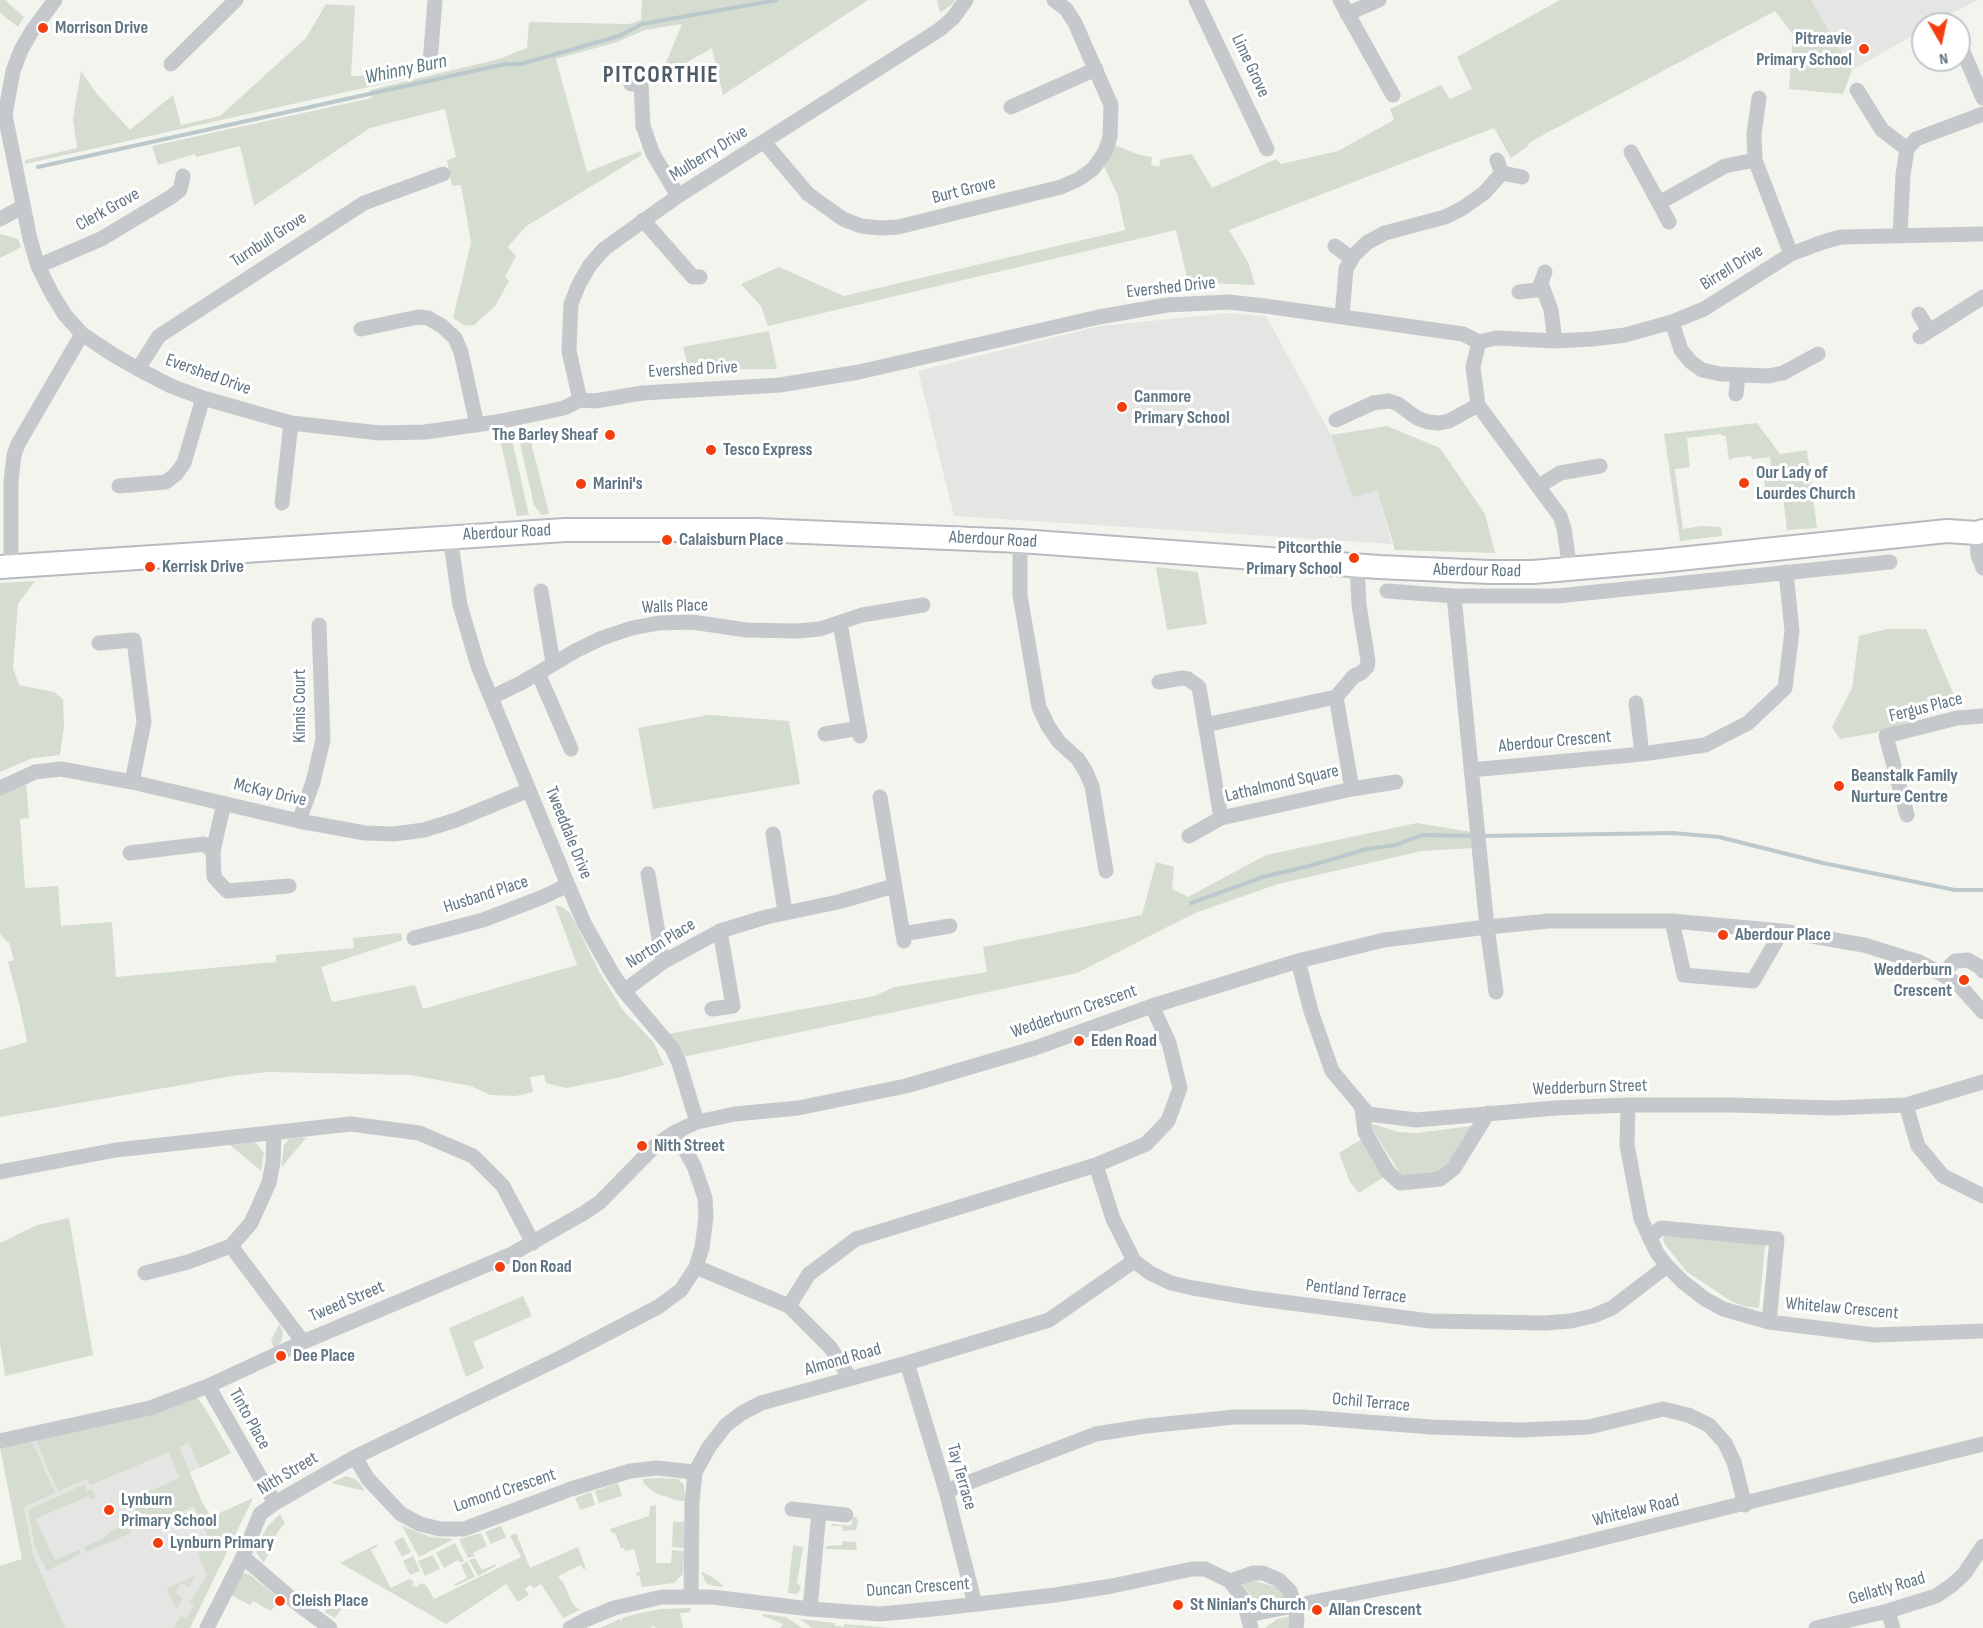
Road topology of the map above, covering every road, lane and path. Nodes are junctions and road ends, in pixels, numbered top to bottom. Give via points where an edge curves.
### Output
1 (55, 0) edge
2 (236, 0) edge
3 (435, 0) edge
4 (966, 0) edge
5 (1054, 0) edge
6 (1197, 0) edge
7 (1379, 0) edge
8 (1343, 7) edge
9 (430, 63) dead end
10 (171, 64) dead end
11 (1096, 69) junction
12 (1971, 70) edge
13 (641, 83) dead end
14 (1857, 90) dead end
15 (1393, 95) dead end
16 (1759, 98) dead end
17 (1983, 98) edge
18 (1022, 108) dead end
19 (1983, 114) edge
20 (3, 115) edge
21 (764, 142) junction
22 (1267, 149) dead end
23 (1907, 149) junction
24 (1631, 152) dead end
25 (1755, 160) junction
26 (443, 174) dead end
27 (183, 176) dead end
28 (1522, 177) dead end
29 (678, 196) junction
30 (1659, 203) junction
31 (22, 207) junction
32 (0, 219) edge
33 (643, 220) junction
34 (1669, 222) dead end
35 (1983, 234) edge
36 (1900, 235) junction
37 (1335, 246) dead end
38 (1791, 254) junction
39 (1352, 259) junction
40 (38, 266) junction
41 (1545, 272) dead end
42 (700, 277) dead end
43 (1543, 289) junction
44 (1519, 292) dead end
45 (1983, 297) edge
46 (1919, 314) dead end
47 (1342, 317) junction
48 (1672, 322) junction
49 (361, 329) dead end
50 (82, 334) junction
51 (1556, 341) junction
52 (1479, 342) junction
53 (1818, 354) dead end
54 (138, 369) junction
55 (1738, 375) junction
56 (1736, 394) dead end
57 (203, 398) junction
58 (580, 400) junction
59 (1478, 405) junction
60 (1336, 420) dead end
61 (291, 423) junction
62 (477, 425) junction
63 (1600, 466) dead end
64 (5, 482) edge
65 (119, 486) dead end
66 (1539, 486) junction
67 (282, 503) dead end
68 (1980, 532) edge
69 (450, 537) junction
70 (1020, 541) junction
71 (1849, 542) junction
72 (1890, 562) dead end
73 (1852, 565) junction
74 (1357, 566) junction
75 (6, 567) edge
76 (1983, 568) edge
77 (1570, 570) junction
78 (1786, 572) junction
79 (541, 591) dead end
80 (1387, 591) dead end
81 (1454, 596) junction
82 (923, 605) dead end
83 (840, 623) junction
84 (319, 625) dead end
85 (99, 643) dead end
86 (553, 663) junction
87 (538, 673) junction
88 (1159, 682) dead end
89 (492, 697) junction
90 (1336, 697) junction
91 (1636, 703) dead end
92 (1983, 716) edge
93 (1205, 725) junction
94 (825, 734) dead end
95 (571, 749) dead end
96 (1642, 754) junction
97 (1471, 770) junction
98 (132, 782) junction
99 (1396, 782) dead end
100 (0, 788) edge
101 (1352, 789) junction
102 (530, 790) junction
103 (880, 797) dead end
104 (224, 803) junction
105 (1907, 815) dead end
106 (1221, 818) junction
107 (299, 820) junction
108 (772, 834) dead end
109 (1189, 836) dead end
110 (213, 851) junction
111 (130, 852) dead end
112 (1106, 871) dead end
113 (648, 873) dead end
114 (568, 885) junction
115 (289, 886) dead end
116 (894, 886) junction
117 (785, 912) junction
118 (1672, 921) junction
119 (950, 926) dead end
120 (1487, 927) junction
121 (720, 931) junction
122 (1782, 931) junction
123 (414, 938) dead end
124 (1298, 961) junction
125 (663, 962) junction
126 (1983, 972) edge
127 (1942, 974) junction
128 (624, 992) junction
129 (1496, 992) dead end
130 (1981, 1003) edge
131 (1152, 1006) junction
132 (712, 1009) dead end
133 (1983, 1082) edge
134 (1628, 1105) junction
135 (1906, 1105) junction
136 (1362, 1108) junction
137 (1488, 1113) junction
138 (697, 1122) junction
139 (675, 1132) junction
140 (274, 1133) junction
141 (1096, 1166) junction
142 (0, 1172) edge
143 (1983, 1196) edge
144 (1649, 1237) junction
145 (533, 1243) junction
146 (231, 1246) junction
147 (1134, 1261) junction
148 (1667, 1266) junction
149 (696, 1267) junction
150 (145, 1274) dead end
151 (789, 1306) junction
152 (1769, 1322) junction
153 (1983, 1331) edge
154 (303, 1342) junction
155 (907, 1362) junction
156 (850, 1378) junction
157 (208, 1386) junction
158 (0, 1441) edge
159 (1983, 1444) edge
160 (355, 1457) junction
161 (695, 1472) junction
162 (946, 1491) junction
163 (275, 1503) junction
164 (1745, 1505) junction
165 (792, 1509) dead end
166 (819, 1512) junction
167 (846, 1515) dead end
168 (1983, 1546) edge
169 (243, 1557) junction
170 (1230, 1581) junction
171 (692, 1595) junction
172 (975, 1604) junction
173 (1295, 1606) junction
174 (810, 1608) junction
175 (1888, 1611) junction
176 (910, 1612) junction
177 (1249, 1622) edge
178 (207, 1628) edge
179 (330, 1628) edge
180 (570, 1628) edge
181 (912, 1628) edge
182 (1296, 1628) edge
183 (1816, 1628) edge
184 (1893, 1628) edge

1 - 20 street via 21,50
2 - 10 street
3 - 9 street
4 - 21 street, Mulberry Drive via 939,30
5 - 11 street, Burt Grove via 1075,23
6 - 22 street, Lime Grove
7 - 8 street
8 - 15 street
11 - 18 street
11 - 21 street, Burt Grove via 1111,105 1112,122 1105,152 1093,169 1061,187 898,227 880,228 843,219 808,194
12 - 17 street
13 - 29 street via 644,126 653,154
14 - 23 street via 1882,130
16 - 25 street
19 - 23 street via 1916,139
20 - 31 street, Evershed Drive
21 - 29 street, Mulberry Drive
23 - 36 street
24 - 30 street
25 - 30 street via 1725,166
25 - 38 street
26 - 54 street, Turnbull Grove via 364,203 159,336
27 - 40 street, Clerk Grove via 180,190 171,197 101,239
28 - 39 street via 1499,167 1484,193 1463,208 1385,233 1368,242
29 - 33 street, Mulberry Drive
30 - 34 street
31 - 32 street
31 - 40 street, Evershed Drive
33 - 42 street via 693,277
33 - 58 street, Mulberry Drive via 604,249 590,265 571,304 569,351
35 - 36 street, Birrell Drive
36 - 38 street, Birrell Drive via 1841,237
37 - 39 street
38 - 48 street, Birrell Drive via 1704,309
39 - 47 street via 1346,269
40 - 50 street, Evershed Drive via 65,315
41 - 43 street
43 - 44 street
43 - 51 street
45 - 46 street via 1924,334
47 - 52 street, Evershed Drive via 1463,334
47 - 58 street, Evershed Drive via 1229,302 1167,305 858,372 780,385
48 - 51 street, Birrell Drive via 1625,335
48 - 55 street via 1681,350 1691,362 1702,370
49 - 62 street via 385,317 428,318 442,326 461,352
50 - 54 street, Evershed Drive
50 - 64 street via 18,444
51 - 52 street, Evershed Drive via 1496,338
52 - 59 street via 1473,367
53 - 55 street via 1783,373
54 - 57 street, Evershed Drive
55 - 56 street
57 - 61 street, Evershed Drive
57 - 65 street via 184,463 176,474 166,482
58 - 62 street, Evershed Drive via 564,408
59 - 60 street via 1438,423 1417,418 1389,401 1373,403
59 - 66 street
61 - 62 street, Evershed Drive via 380,433
61 - 67 street
63 - 66 street via 1560,473
64 - 75 street
66 - 77 street via 1560,516
68 - 71 main road, Aberdour Road via 1947,531
68 - 76 street via 1978,555
69 - 70 main road, Aberdour Road via 565,530 757,530
69 - 75 main road, Aberdour Road
69 - 89 street, Tweeddale Drive via 456,586 469,638
70 - 74 main road, Aberdour Road
70 - 112 street via 1020,595 1039,707 1059,742 1078,759 1092,786
71 - 73 street
71 - 77 main road, Aberdour Road
72 - 73 street, Aberdour Road
73 - 78 street, Aberdour Road
74 - 77 main road, Aberdour Road via 1490,572
74 - 90 street via 1368,667 1354,676
78 - 81 street, Aberdour Road via 1557,596
78 - 96 street, Aberdour Crescent via 1792,631 1785,688 1748,723 1705,745
79 - 86 street
80 - 81 street, Aberdour Road
81 - 97 street
82 - 83 street, Walls Place via 862,615
83 - 86 street, Walls Place via 796,631 659,623 602,638
83 - 94 street via 859,732
84 - 107 street, Kinnis Court via 323,740
85 - 98 street via 134,640 144,722
86 - 87 street, Walls Place
87 - 89 street, Walls Place
87 - 95 street
88 - 93 street, Lathalmond Square via 1182,678 1199,687
89 - 102 street, Tweeddale Drive
90 - 93 street
90 - 101 street, Lathalmond Square
91 - 96 street
92 - 105 street, Fergus Place via 1957,718 1886,736
93 - 106 street, Lathalmond Square
96 - 97 street, Aberdour Crescent
97 - 120 street
98 - 100 street, McKay Drive via 61,769 35,772
98 - 104 street, McKay Drive
99 - 101 street, Lathalmond Square
101 - 106 street, Lathalmond Square
102 - 107 street, McKay Drive via 456,820 394,834 365,833
102 - 114 street, Tweeddale Drive
103 - 116 street
104 - 107 street, McKay Drive
104 - 110 street
106 - 109 street, Lathalmond Square
108 - 117 street
110 - 111 street via 204,844
110 - 115 street via 214,878 227,891
113 - 125 street
114 - 123 street, Husband Place via 483,920
114 - 128 street, Tweeddale Drive
116 - 117 street, Norton Place
116 - 119 street via 903,938
117 - 121 street, Norton Place
118 - 120 street, Wedderburn Crescent via 1549,921
118 - 122 street, Wedderburn Crescent
118 - 122 street via 1684,975 1753,981
120 - 124 street, Wedderburn Crescent via 1384,940
120 - 129 street
121 - 125 street, Norton Place
121 - 132 street, Norton Place via 733,1006
122 - 127 street, Wedderburn Crescent via 1864,945 1919,962
124 - 131 street, Wedderburn Crescent
124 - 136 street via 1332,1071
125 - 128 street, Norton Place
126 - 127 street via 1968,960 1955,961
127 - 130 street, Wedderburn Crescent
128 - 138 street, Tweeddale Drive via 672,1048
131 - 138 street, Wedderburn Crescent via 1035,1048 906,1086 798,1108 735,1113
131 - 141 street via 1169,1043 1180,1088 1168,1121 1146,1144
133 - 135 street, Wedderburn Street
134 - 135 street, Wedderburn Street
134 - 137 street, Wedderburn Street
134 - 144 street, Whitelaw Crescent via 1627,1145 1641,1219
135 - 143 street via 1918,1146 1943,1176
136 - 137 street, Wedderburn Street via 1368,1114 1416,1120
136 - 137 street via 1365,1132 1388,1172 1400,1184 1440,1179 1447,1174
138 - 139 street, Wedderburn Crescent
139 - 145 street, Tweed Street via 655,1146 600,1202
139 - 149 street, Nith Street via 694,1166 705,1198 705,1232
140 - 142 street via 116,1150
140 - 145 street via 351,1124 429,1137 473,1156 503,1186
140 - 146 street via 269,1184 250,1222
141 - 147 street, Pentland Terrace via 1113,1219
141 - 151 street via 856,1239 809,1274
144 - 148 street, Whitelaw Crescent
144 - 152 street, Whitelaw Crescent via 1661,1228 1777,1239
145 - 154 street, Tweed Street
146 - 150 street
146 - 154 street
147 - 148 street, Pentland Terrace via 1171,1283 1252,1298 1430,1321 1545,1323 1571,1322 1612,1308
147 - 155 street, Almond Road via 1049,1320
148 - 152 street, Whitelaw Crescent via 1705,1299 1723,1309
149 - 151 street
149 - 160 street, Nith Street via 681,1290 658,1307
151 - 156 street via 830,1347
152 - 153 street, Whitelaw Crescent via 1875,1335
154 - 157 street, Tweed Street
155 - 156 street, Almond Road
155 - 162 street, Tay Terrace
156 - 161 street, Almond Road via 761,1403 742,1413 726,1425
157 - 158 street, Tweed Street via 150,1408
157 - 163 street, Tinto Place
159 - 164 street, Whitelaw Road
160 - 161 street, Lomond Crescent via 368,1479 401,1514 440,1529 464,1529 630,1472 656,1468
160 - 163 street, Nith Street
161 - 171 street, Almond Road
162 - 164 street, Ochil Terrace via 1096,1434 1146,1426 1235,1417 1303,1417 1521,1430 1589,1427 1663,1409 1709,1425 1725,1443
162 - 172 street, Tay Terrace
163 - 169 street, Nith Street via 260,1514
164 - 173 street, Whitelaw Road via 1480,1568
165 - 166 street
166 - 167 street
166 - 174 street
168 - 175 street, Gellatly Road via 1952,1586 1935,1596
169 - 178 street, Nith Street
169 - 179 street
170 - 172 street, Duncan Crescent via 1205,1569 1192,1569 1092,1589
170 - 173 street via 1253,1573 1272,1576 1287,1586
170 - 177 street via 1243,1599
171 - 174 street, Duncan Crescent
171 - 180 street, Duncan Crescent via 635,1602
172 - 176 street, Duncan Crescent
173 - 177 street, Whitelaw Road
173 - 182 street
174 - 176 street, Duncan Crescent via 880,1614
175 - 183 street, Gellatly Road
175 - 184 street
176 - 181 street

